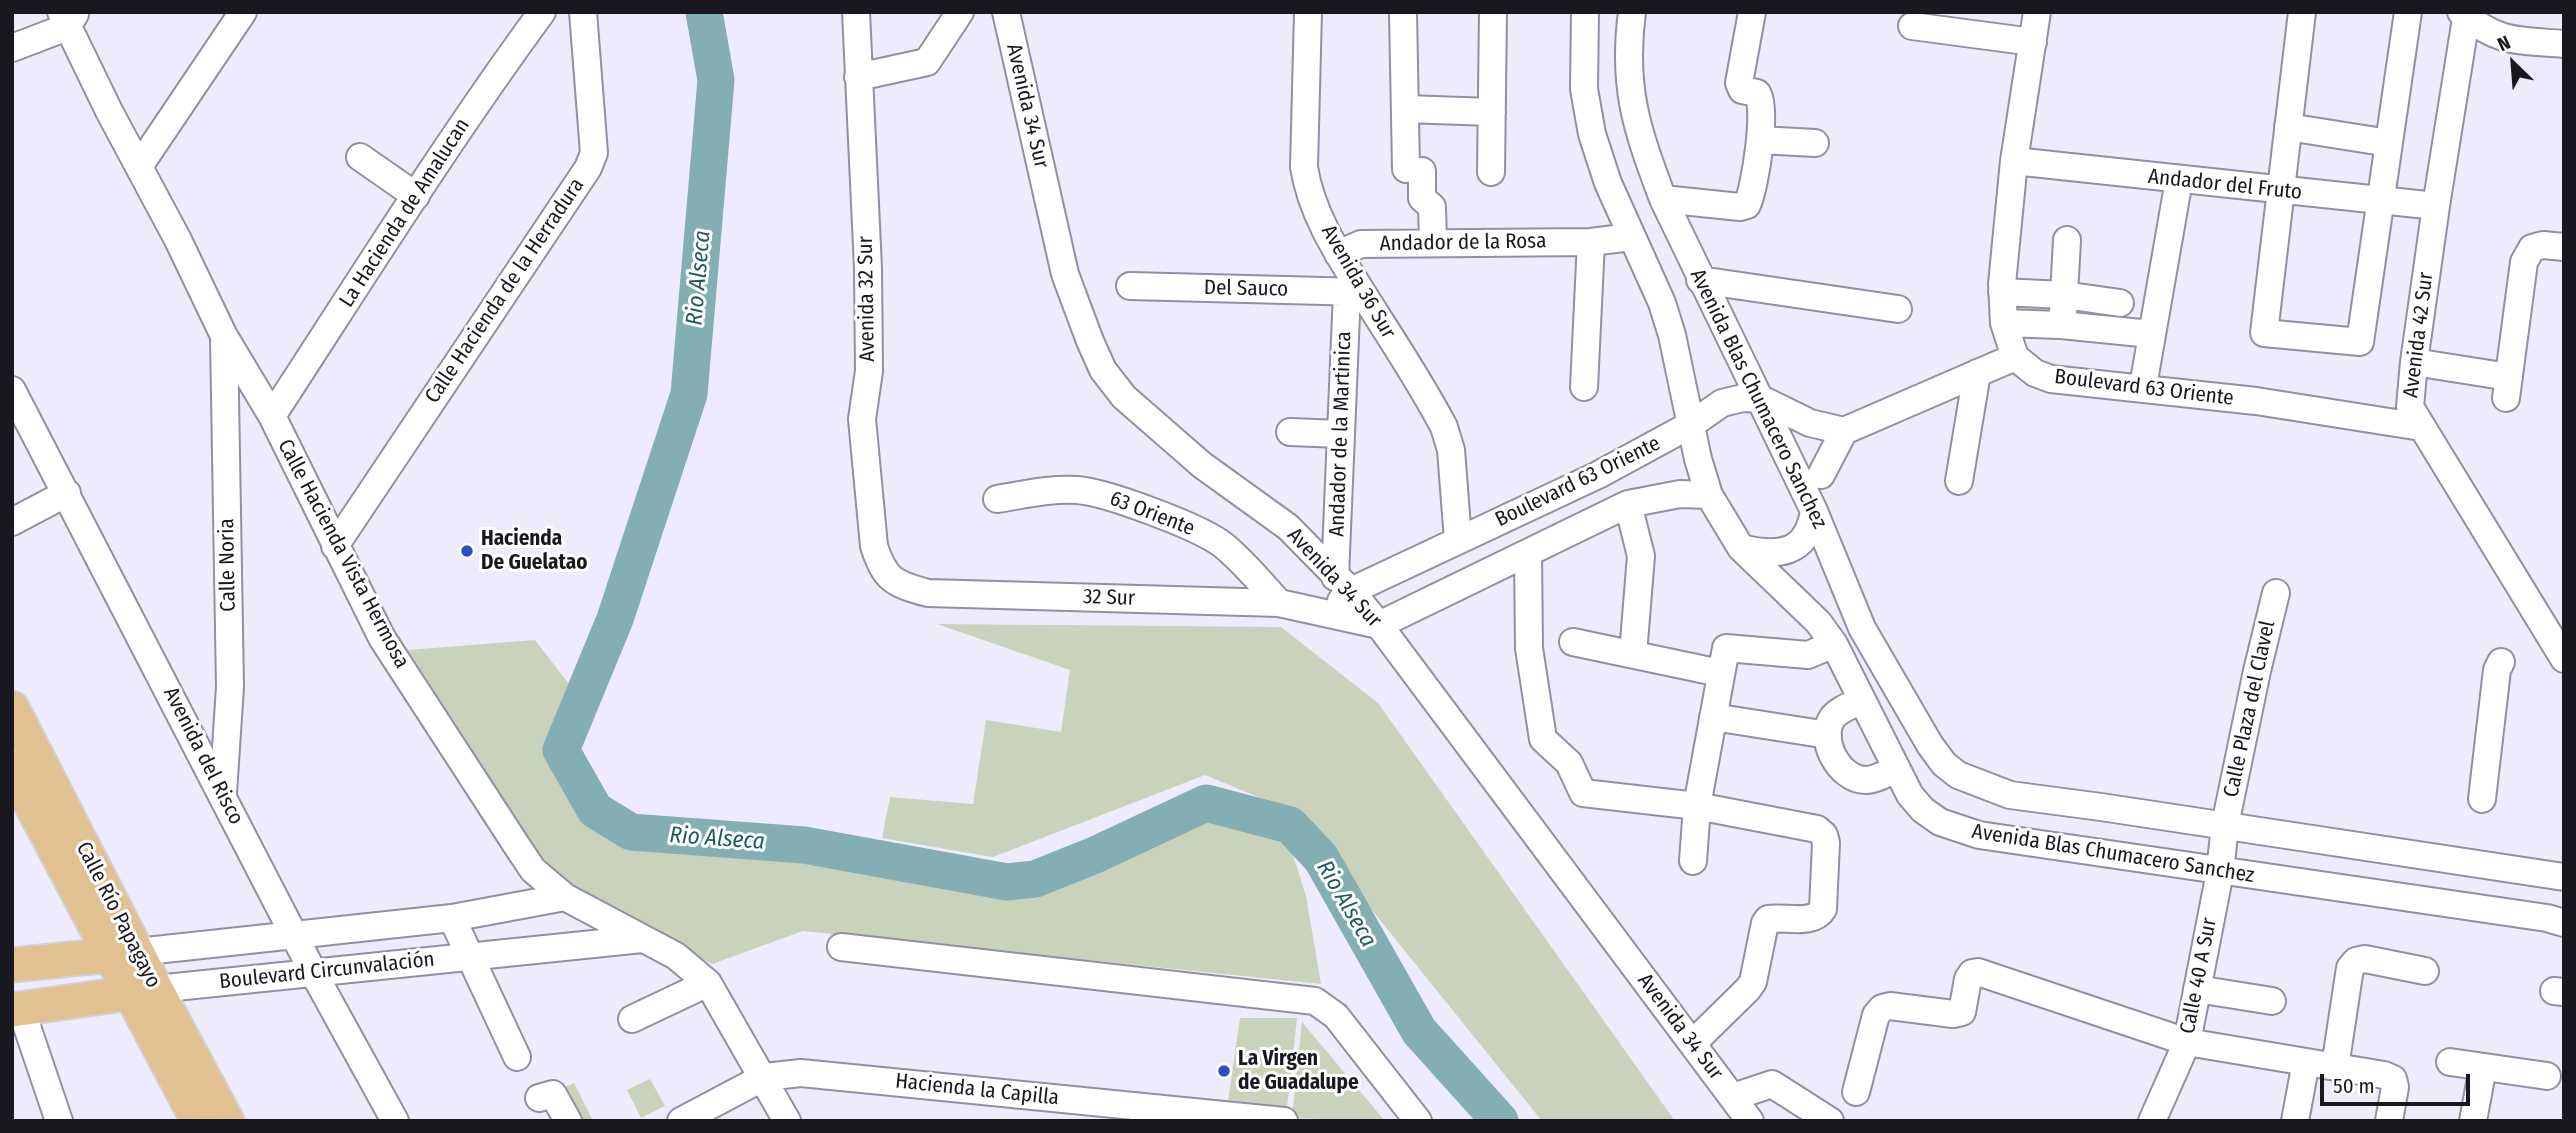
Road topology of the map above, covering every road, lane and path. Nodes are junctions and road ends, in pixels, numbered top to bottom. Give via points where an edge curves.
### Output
1 (243, 12) edge
2 (542, 12) edge
3 (583, 12) edge
4 (856, 12) edge
5 (960, 12) edge
6 (1006, 12) edge
7 (1308, 12) edge
8 (1403, 12) edge
9 (1493, 12) edge
10 (1585, 12) edge
11 (1632, 12) edge
12 (1752, 12) edge
13 (2038, 12) edge
14 (2302, 12) edge
15 (2408, 12) edge
16 (2465, 14) edge
17 (68, 17) edge
18 (1912, 26) dead end
19 (2032, 42) junction
20 (2564, 44) edge
21 (12, 48) edge
22 (858, 78) junction
23 (1405, 109) junction
24 (1492, 112) junction
25 (2288, 127) junction
26 (1760, 140) junction
27 (1815, 143) dead end
28 (2389, 143) junction
29 (360, 157) dead end
30 (2014, 161) junction
31 (140, 165) junction
32 (1491, 172) dead end
33 (2179, 180) junction
34 (2280, 191) junction
35 (416, 196) junction
36 (1663, 199) junction
37 (2380, 201) junction
38 (2436, 206) junction
39 (1631, 237) junction
40 (2067, 240) dead end
41 (1591, 242) junction
42 (1433, 243) junction
43 (2564, 247) edge
44 (1338, 254) junction
45 (1700, 280) junction
46 (1130, 286) dead end
47 (1354, 291) junction
48 (2002, 292) junction
49 (2064, 295) junction
50 (2120, 303) dead end
51 (1898, 309) dead end
52 (2004, 323) junction
53 (2062, 325) junction
54 (2151, 334) junction
55 (224, 336) junction
56 (2015, 357) junction
57 (2414, 362) junction
58 (1977, 373) junction
59 (2145, 375) dead end
60 (1584, 387) dead end
61 (12, 390) edge
62 (1761, 399) junction
63 (272, 416) junction
64 (1692, 425) junction
65 (2421, 427) junction
66 (1844, 430) junction
67 (1290, 432) dead end
68 (1341, 434) junction
69 (1821, 475) dead end
70 (1959, 481) dead end
71 (68, 493) junction
72 (1709, 495) junction
73 (997, 499) dead end
74 (1628, 504) junction
75 (1814, 511) junction
76 (12, 522) edge
77 (1458, 540) junction
78 (335, 546) junction
79 (1741, 548) junction
80 (1528, 554) junction
81 (890, 580) joint
82 (1343, 584) junction
83 (2276, 593) dead end
84 (1279, 603) junction
85 (1328, 613) junction
86 (1379, 625) junction
87 (1862, 628) junction
88 (1889, 632) dead end
89 (1573, 642) dead end
90 (1834, 644) junction
91 (1633, 654) junction
92 (2564, 659) edge
93 (1723, 660) junction
94 (2501, 662) dead end
95 (1861, 700) junction
96 (12, 708) edge
97 (1713, 717) junction
98 (1828, 735) junction
99 (12, 768) edge
100 (1896, 769) junction
101 (223, 794) junction
102 (2482, 799) dead end
103 (1697, 806) junction
104 (2225, 825) junction
105 (1693, 861) dead end
106 (2220, 872) junction
107 (2564, 877) edge
108 (565, 897) junction
109 (452, 918) junction
110 (2564, 923) edge
111 (295, 934) junction
112 (642, 939) junction
113 (841, 947) dead end
114 (124, 953) junction
115 (468, 956) junction
116 (12, 965) edge
117 (2425, 971) dead end
118 (313, 972) junction
119 (708, 983) junction
120 (2197, 989) junction
121 (144, 991) junction
122 (2272, 1001) dead end
123 (16, 1010) edge
124 (632, 1019) dead end
125 (2187, 1042) junction
126 (1693, 1043) junction
127 (517, 1057) dead end
128 (2306, 1062) junction
129 (2450, 1062) dead end
130 (2334, 1067) junction
131 (2483, 1067) junction
132 (2547, 1076) dead end
133 (764, 1077) junction
134 (1856, 1092) dead end
135 (546, 1096) dead end
136 (1732, 1097) junction
137 (1244, 1118) edge
138 (59, 1121) edge
139 (198, 1121) edge
140 (227, 1121) edge
141 (395, 1121) edge
142 (568, 1121) edge
143 (681, 1121) edge
144 (787, 1121) edge
145 (1284, 1121) edge
146 (1418, 1121) edge
147 (1750, 1121) edge
148 (1830, 1121) edge
149 (2152, 1121) edge
150 (2295, 1121) edge
151 (2389, 1121) edge
152 (2473, 1121) edge

1 - 31 street
2 - 35 street, La Hacienda de Amalucan
3 - 78 street, Calle Hacienda de la Herradura via 594,153 588,167
4 - 22 street, Avenida 32 Sur
5 - 22 street via 927,62
6 - 82 street, Avenida 34 Sur via 1065,274 1103,370 1124,397 1202,465 1288,527
7 - 44 street, Avenida 36 Sur via 1304,167 1307,187
8 - 23 street
9 - 24 street
10 - 39 street, Avenida Blas Chumacero Sanchez via 1584,89 1592,134
11 - 36 street, Avenida Blas Chumacero Sanchez via 1627,61 1630,97
12 - 26 street via 1739,83 1742,90 1760,95
13 - 19 street
14 - 25 street
15 - 28 street
16 - 20 street via 2503,38
16 - 38 street, Avenida 42 Sur
17 - 21 street
17 - 31 street, Calle Hacienda Vista Hermosa
18 - 19 street
19 - 30 street
22 - 81 street, Avenida 32 Sur via 869,371 862,419 874,546
23 - 24 street
23 - 42 street via 1414,170 1422,198 1432,207
24 - 32 street
25 - 28 street
25 - 34 street
26 - 27 street
26 - 36 street via 1747,205
28 - 37 street
29 - 35 street
30 - 33 street, Andador del Fruto
30 - 48 street
31 - 55 street, Calle Hacienda Vista Hermosa
33 - 34 street, Andador del Fruto
33 - 54 street
34 - 37 street, Andador del Fruto
34 - 37 street via 2264,333 2360,342
35 - 63 street, La Hacienda de Amalucan
36 - 45 street, Avenida Blas Chumacero Sanchez
37 - 38 street, Andador del Fruto
38 - 57 street, Avenida 42 Sur
39 - 41 street, Andador de la Rosa
39 - 64 street, Avenida Blas Chumacero Sanchez via 1662,303
40 - 49 street
41 - 42 street, Andador de la Rosa
41 - 60 street
42 - 44 street, Andador de la Rosa via 1361,244
43 - 57 street via 2532,248 2524,262 2507,387
44 - 47 street, Avenida 36 Sur
45 - 51 street
45 - 62 street, Avenida Blas Chumacero Sanchez
46 - 47 street, Del Sauco
47 - 68 street, Andador de la Martinica
47 - 77 street, Avenida 36 Sur via 1444,427 1451,450
48 - 49 street
48 - 52 street
49 - 50 street
49 - 53 street
52 - 53 street
52 - 56 street
53 - 54 street
54 - 59 street
55 - 63 street, Calle Hacienda Vista Hermosa
55 - 101 street, Calle Noria via 230,687
56 - 58 street
56 - 65 street, Boulevard 63 Oriente via 2051,379 2256,401
57 - 65 street, Avenida 42 Sur via 2410,407
58 - 66 street
58 - 70 street
61 - 71 street, Avenida del Risco
62 - 64 street, Boulevard 63 Oriente via 1723,403
62 - 66 street via 1810,424
62 - 75 street, Avenida Blas Chumacero Sanchez
63 - 78 street, Calle Hacienda Vista Hermosa
64 - 72 street, Avenida Blas Chumacero Sanchez
64 - 77 street, Boulevard 63 Oriente
65 - 92 street, Avenida 42 Sur
66 - 69 street
67 - 68 street
68 - 82 street, Andador de la Martinica
71 - 76 street
71 - 101 street, Avenida del Risco
72 - 74 street, Boulevard 63 Oriente via 1680,494
72 - 79 street, Avenida Blas Chumacero Sanchez
73 - 84 street, 63 Oriente via 1077,490 1106,495 1205,533 1235,555
74 - 80 street, Boulevard 63 Oriente
74 - 91 street via 1641,556
75 - 79 street via 1808,533 1790,550 1776,554
75 - 87 street, Avenida Blas Chumacero Sanchez
77 - 82 street, Boulevard 63 Oriente
78 - 108 street, Calle Hacienda Vista Hermosa via 382,638 510,835 533,870
79 - 90 street, Avenida Blas Chumacero Sanchez via 1818,622
80 - 86 street, Boulevard 63 Oriente
80 - 103 street via 1529,648 1543,739 1569,763 1583,793
81 - 84 street, 32 Sur via 928,593
82 - 85 street
82 - 86 street, Avenida 34 Sur
83 - 104 street, Calle Plaza del Clavel
84 - 85 street, 32 Sur
85 - 86 street, 32 Sur
86 - 126 street, Avenida 34 Sur
87 - 88 street
87 - 104 street, Avenida Blas Chumacero Sanchez via 1930,745 1958,775 2010,795
89 - 91 street
90 - 93 street via 1808,655
90 - 95 street, Avenida Blas Chumacero Sanchez
91 - 93 street
93 - 97 street
94 - 102 street
95 - 98 street via 1833,718
95 - 100 street, Avenida Blas Chumacero Sanchez
96 - 114 main road, Calle Río Papagayo
97 - 98 street
97 - 103 street
98 - 100 street via 1839,766 1859,779 1869,780
99 - 114 main road, Calle Río Papagayo
100 - 106 street, Avenida Blas Chumacero Sanchez via 1923,810 1940,822 1979,835
101 - 111 street, Avenida del Risco
103 - 105 street
103 - 126 street via 1816,829 1826,843 1823,909 1812,918 1768,919 1753,982
104 - 106 street, Calle 40 A Sur
104 - 107 street, Avenida Blas Chumacero Sanchez
106 - 110 street, Avenida Blas Chumacero Sanchez
106 - 120 street, Calle 40 A Sur
108 - 109 street, Boulevard Circunvalación
108 - 112 street, Calle Hacienda Vista Hermosa
109 - 111 street, Boulevard Circunvalación
109 - 115 street
111 - 114 street, Boulevard Circunvalación
111 - 118 street, Avenida del Risco
112 - 115 street, Boulevard Circunvalación
112 - 119 street, Calle Hacienda Vista Hermosa via 677,956
113 - 146 street via 1315,1001 1336,1016
114 - 116 main road, Boulevard Circunvalación
114 - 121 main road, Calle Río Papagayo
115 - 118 street, Boulevard Circunvalación
115 - 127 street
117 - 130 street via 2356,961 2350,968
118 - 121 street, Boulevard Circunvalación
118 - 141 street, Avenida del Risco
119 - 124 street
119 - 133 street, Calle Hacienda Vista Hermosa
120 - 122 street
120 - 125 street, Calle 40 A Sur
121 - 123 main road, Boulevard Circunvalación
121 - 139 main road, Calle Río Papagayo
121 - 140 main road, Calle Río Papagayo
123 - 138 street
125 - 128 street
125 - 134 street via 1978,972 1968,979 1962,1012 1882,1008
125 - 149 street, Calle 40 A Sur
126 - 136 street, Avenida 34 Sur
128 - 130 street
128 - 150 street
129 - 131 street
130 - 151 street via 2393,1079
131 - 132 street
131 - 152 street
133 - 137 street, Hacienda la Capilla via 801,1073
133 - 143 street, Hacienda la Capilla
133 - 144 street, Calle Hacienda Vista Hermosa
135 - 142 street
136 - 147 street, Avenida 34 Sur
136 - 148 street via 1772,1084
137 - 145 street, Hacienda la Capilla

